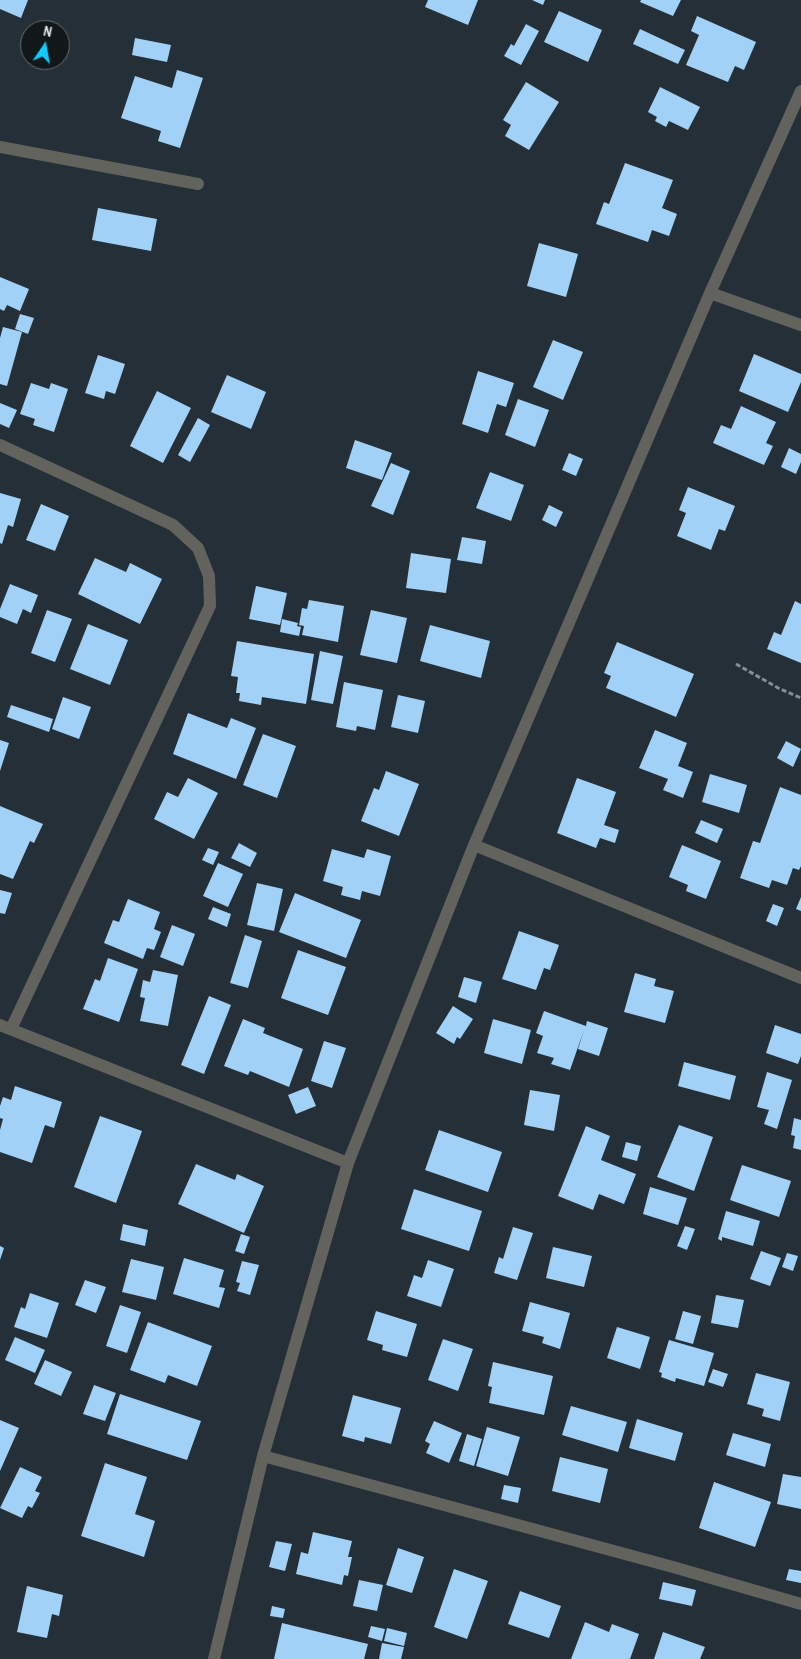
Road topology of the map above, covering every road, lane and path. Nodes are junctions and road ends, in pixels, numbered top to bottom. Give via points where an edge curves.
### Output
1 (801, 91) edge
2 (1, 147) edge
3 (198, 184) dead end
4 (710, 293) junction
5 (801, 325) edge
6 (0, 445) edge
7 (736, 664) dead end
8 (801, 698) edge
9 (474, 845) junction
10 (801, 978) edge
11 (6, 1027) edge
12 (348, 1163) junction
13 (263, 1456) junction
14 (801, 1604) edge
15 (214, 1659) edge

1 - 4 street
2 - 3 street
4 - 5 street
4 - 9 street
6 - 11 street via 173,525 198,548 209,576 210,606
7 - 8 path
9 - 10 street
9 - 12 street
11 - 12 street
12 - 13 street
13 - 14 street
13 - 15 street

